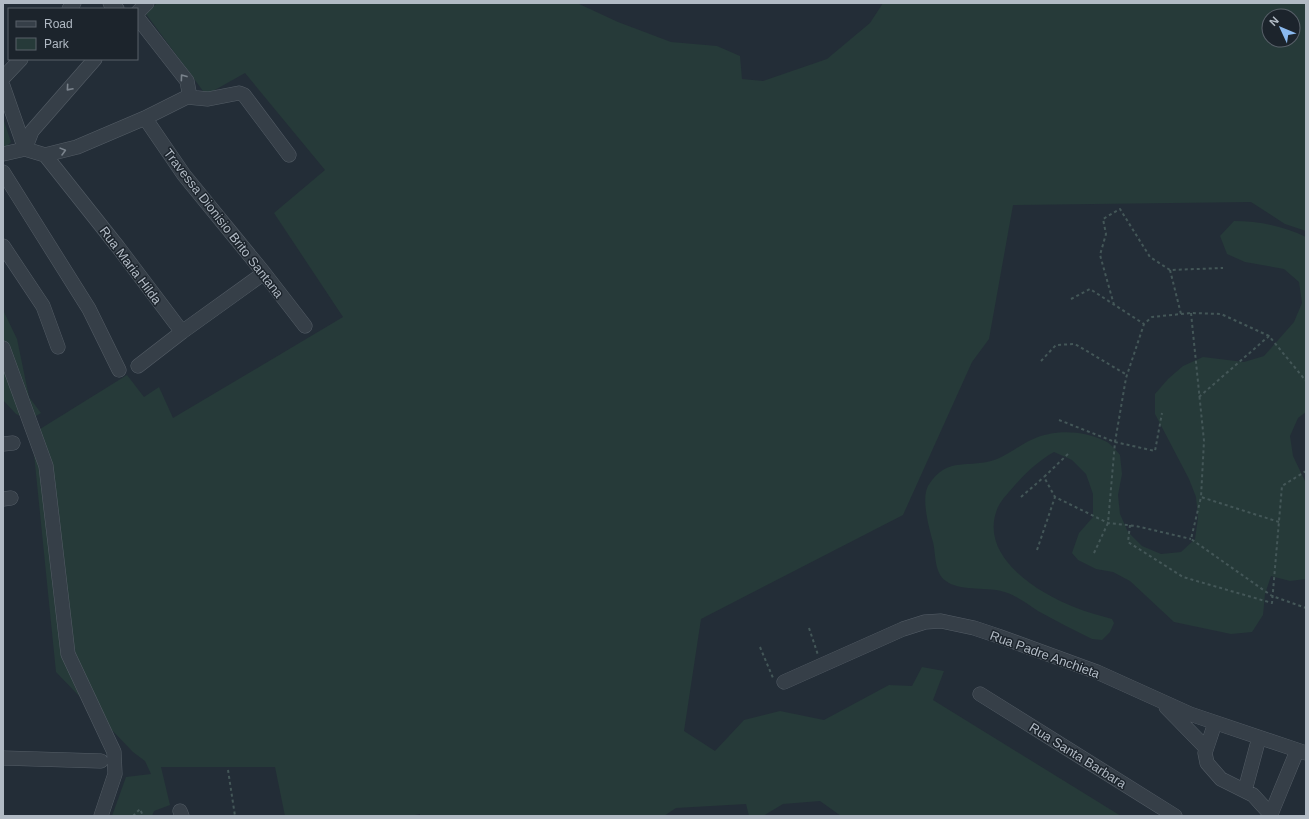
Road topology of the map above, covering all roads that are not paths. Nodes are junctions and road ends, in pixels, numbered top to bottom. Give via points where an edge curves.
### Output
1 (147, 3) edge
2 (138, 12) edge
3 (138, 18) edge
4 (20, 60) edge
5 (94, 60) edge
6 (3, 78) edge
7 (3, 86) edge
8 (187, 97) junction
9 (145, 118) junction
10 (25, 149) junction
11 (3, 154) edge
12 (45, 155) junction
13 (290, 155) dead end
14 (3, 172) edge
15 (3, 246) edge
16 (264, 272) junction
17 (305, 326) dead end
18 (182, 332) junction
19 (58, 346) dead end
20 (3, 348) edge
21 (138, 366) dead end
22 (119, 370) dead end
23 (784, 682) road end
24 (980, 694) dead end
25 (1160, 701) junction
26 (1215, 723) junction
27 (1258, 738) junction
28 (1206, 748) junction
29 (1302, 752) edge
30 (3, 758) edge
31 (101, 761) dead end
32 (1245, 790) junction
33 (1272, 815) edge
34 (101, 816) edge
35 (1175, 816) edge

1 - 2 street
8 -> 3 street via 187,81
4 - 6 street
5 -> 10 street via 32,131
7 - 10 street
8 - 9 street
8 - 13 street via 208,99 239,93 244,95
12 -> 9 street via 77,147
9 - 16 street, Travessa Dionisio Brito Santana via 184,175
10 - 11 street
10 - 12 street
12 - 18 street, Rua Maria Hilda
14 - 22 street via 84,302
15 - 19 street via 43,306
16 - 17 street, Travessa Dionisio Brito Santana
16 - 18 street
18 - 21 street
20 - 34 street via 46,466 68,654 114,752 115,774
23 - 25 street, Rua Padre Anchieta via 903,629 925,622 941,621 974,628 1097,672
24 - 35 street, Rua Santa Barbara
25 - 26 street, Rua Padre Anchieta
25 - 28 street
26 - 27 street, Rua Padre Anchieta
26 - 28 street
27 - 29 street, Rua Padre Anchieta
27 - 32 street
28 - 32 street via 1207,763 1213,772 1221,779
29 - 33 street
30 - 31 street
32 - 33 street via 1262,803

